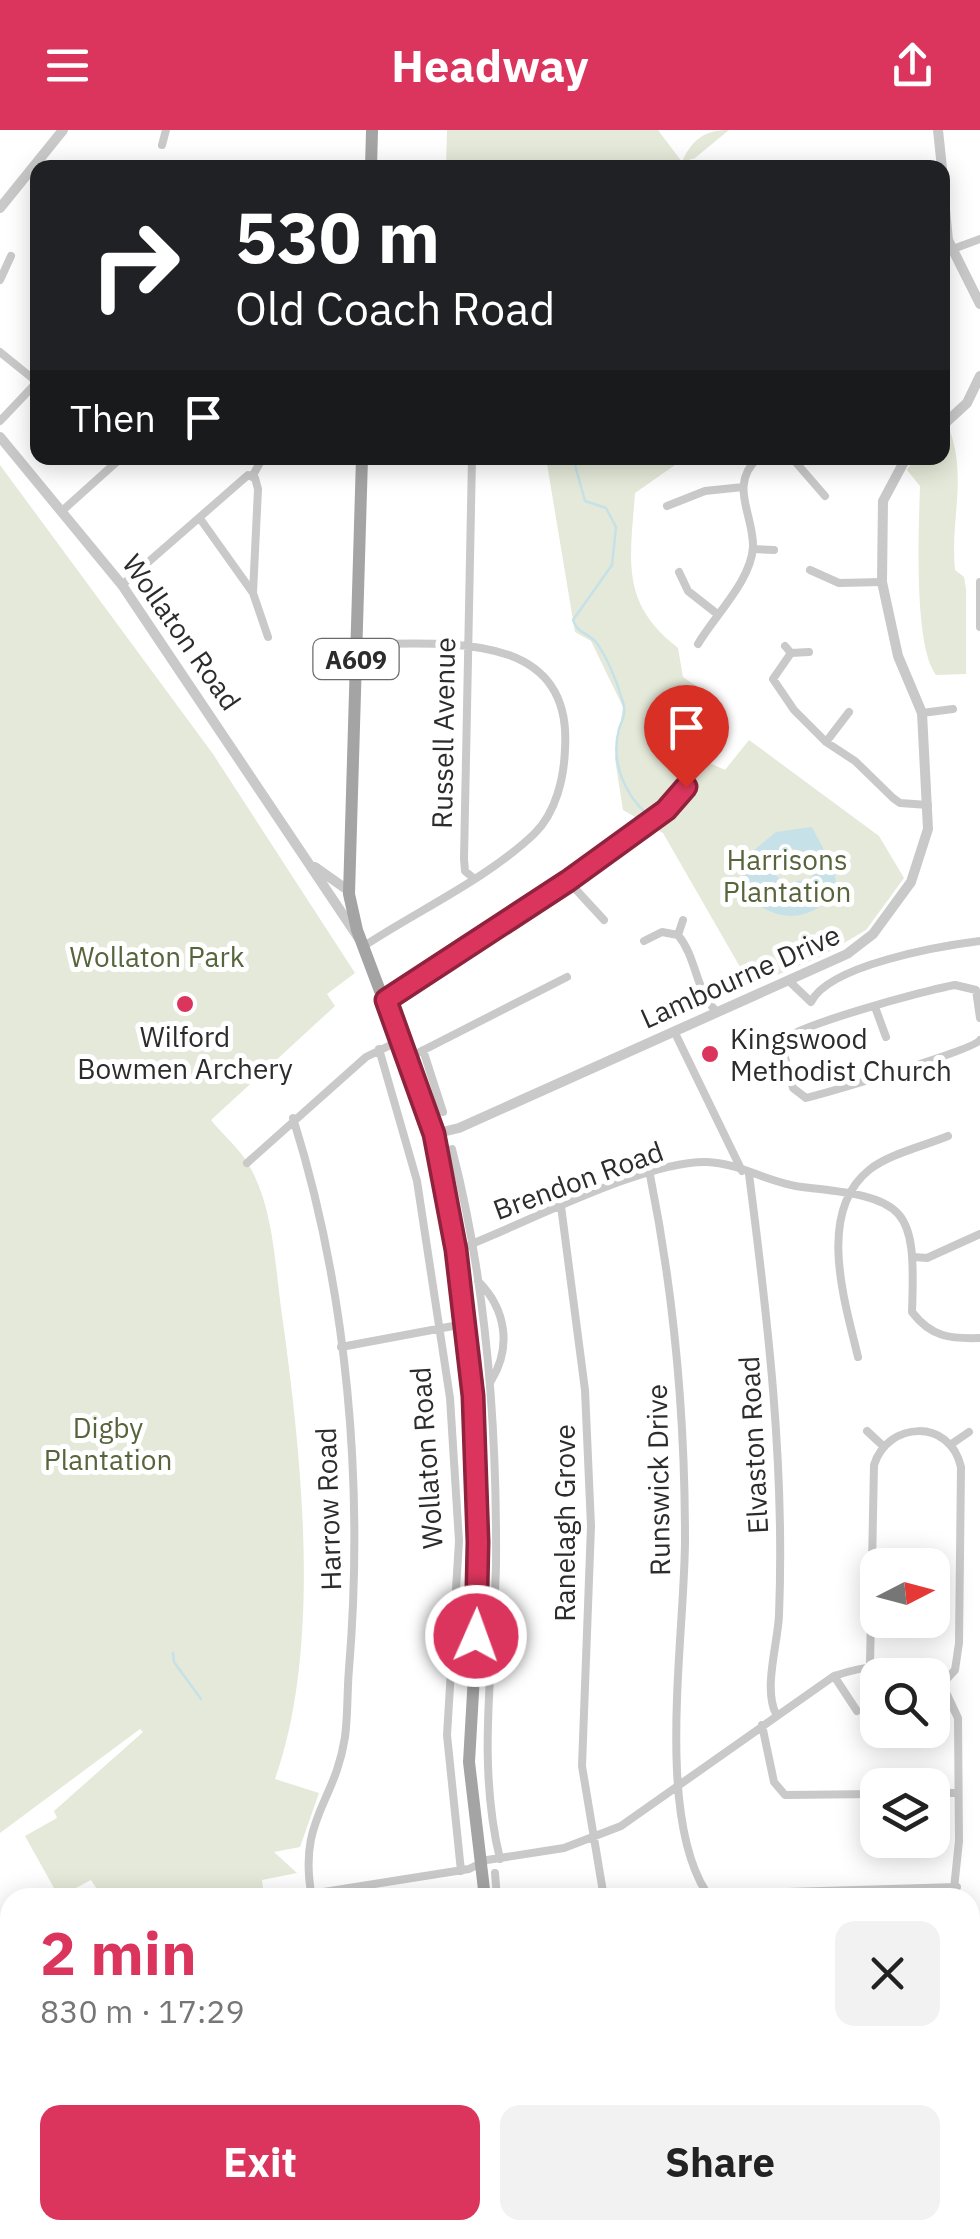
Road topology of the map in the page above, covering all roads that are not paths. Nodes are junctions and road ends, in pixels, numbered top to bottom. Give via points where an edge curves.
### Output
1 (63, 130) edge
2 (166, 130) edge
3 (372, 130) edge
4 (938, 130) edge
5 (162, 144) dead end
6 (39, 160) edge
7 (371, 160) edge
8 (941, 160) edge
9 (30, 171) edge
10 (0, 208) edge
11 (980, 238) edge
12 (950, 241) edge
13 (952, 249) junction
14 (10, 256) dead end
15 (0, 280) edge
16 (980, 304) edge
17 (0, 352) edge
18 (30, 376) edge
19 (980, 376) edge
20 (30, 389) edge
21 (967, 403) junction
22 (980, 410) edge
23 (950, 419) edge
24 (0, 421) edge
25 (0, 437) edge
26 (113, 465) edge
27 (258, 465) edge
28 (362, 465) edge
29 (472, 465) edge
30 (749, 465) edge
31 (797, 465) edge
32 (901, 465) edge
33 (252, 476) junction
34 (743, 487) junction
35 (819, 494) dead end
36 (667, 506) dead end
37 (62, 512) junction
38 (200, 520) junction
39 (753, 549) junction
40 (774, 550) dead end
41 (810, 570) dead end
42 (680, 572) dead end
43 (882, 582) junction
44 (980, 582) edge
45 (122, 586) junction
46 (688, 591) junction
47 (253, 593) junction
48 (677, 593) dead end
49 (716, 613) junction
50 (980, 627) edge
51 (268, 637) dead end
52 (703, 641) dead end
53 (356, 644) junction
54 (466, 646) junction
55 (809, 652) dead end
56 (953, 709) dead end
57 (794, 710) junction
58 (849, 712) dead end
59 (922, 712) junction
60 (785, 716) dead end
61 (826, 742) junction
62 (708, 756) dead end
63 (928, 804) junction
64 (350, 860) junction
65 (310, 863) junction
66 (322, 873) junction
67 (472, 878) junction
68 (568, 881) junction
69 (349, 892) junction
70 (331, 900) junction
71 (598, 917) dead end
72 (682, 920) dead end
73 (678, 934) junction
74 (980, 941) edge
75 (644, 942) dead end
76 (363, 944) junction
77 (567, 977) dead end
78 (788, 980) junction
79 (386, 1000) junction
80 (811, 1002) junction
81 (875, 1007) junction
82 (716, 1012) junction
83 (980, 1018) edge
84 (825, 1019) junction
85 (674, 1030) junction
86 (886, 1037) dead end
87 (401, 1040) junction
88 (980, 1040) edge
89 (379, 1050) junction
90 (423, 1050) junction
91 (408, 1058) junction
92 (443, 1112) dead end
93 (293, 1118) junction
94 (434, 1134) junction
95 (949, 1136) dead end
96 (452, 1149) dead end
97 (246, 1163) dead end
98 (745, 1172) junction
99 (650, 1175) junction
100 (850, 1192) junction
101 (562, 1206) junction
102 (980, 1234) edge
103 (472, 1244) junction
104 (456, 1250) junction
105 (914, 1257) junction
106 (478, 1281) junction
107 (465, 1324) junction
108 (441, 1330) junction
109 (980, 1338) edge
110 (340, 1347) junction
111 (858, 1358) dead end
112 (490, 1383) junction
113 (867, 1431) dead end
114 (969, 1432) dead end
115 (882, 1445) junction
116 (950, 1445) junction
117 (870, 1658) edge
118 (860, 1668) edge
119 (950, 1675) edge
120 (834, 1676) junction
121 (950, 1701) edge
122 (857, 1711) dead end
123 (776, 1714) junction
124 (762, 1725) junction
125 (678, 1786) junction
126 (950, 1792) edge
127 (956, 1792) junction
128 (860, 1794) edge
129 (592, 1840) junction
130 (500, 1859) junction
131 (480, 1864) junction
132 (461, 1871) junction
133 (495, 1873) dead end
134 (957, 1887) joint
135 (311, 1888) edge
136 (360, 1888) edge
137 (484, 1888) edge
138 (496, 1888) edge
139 (602, 1888) edge
140 (704, 1888) edge
141 (907, 1888) edge

1 - 6 street
2 - 5 street
3 - 7 main road
4 - 8 street
9 - 10 street
11 - 13 street
12 - 13 street
13 - 16 street
14 - 15 street
17 - 18 street
19 - 21 street
20 - 24 street
21 - 22 street
21 - 23 street
25 - 37 street, Wollaton Road
26 - 37 street
27 - 33 street
28 - 53 main road, A609
29 - 54 street, Russell Avenue
30 - 34 street
31 - 35 street
32 - 43 street, Lambourne Drive via 883,501
33 - 38 street
33 - 47 street via 258,489
34 - 36 street via 704,491
34 - 39 street
37 - 45 street, Wollaton Road
38 - 45 street
38 - 47 street
39 - 40 street
39 - 49 street via 741,581
41 - 43 street via 839,583
42 - 46 street
43 - 59 street, Lambourne Drive via 898,656
44 - 50 street
45 - 65 street, Wollaton Road
46 - 48 street via 681,587
46 - 49 street
47 - 51 street
49 - 52 street
53 - 54 street
53 - 64 main road, A609
54 - 67 street, Russell Avenue via 464,860
54 - 67 street via 527,661 550,684 565,716 566,750 550,813 526,842
55 - 57 street via 788,650 769,679
56 - 59 street
57 - 60 street
57 - 61 street
58 - 61 street
59 - 63 street, Lambourne Drive
61 - 63 street via 900,804
62 - 68 street via 666,810
63 - 78 street, Lambourne Drive via 920,866 873,934 847,954
64 - 66 street via 337,872
64 - 69 main road, Wollaton Road / A609
65 - 66 street, Wollaton Road
65 - 70 street, Wollaton Road
66 - 69 street, Wollaton Road
67 - 76 street
68 - 71 street
68 - 79 street
69 - 70 street
69 - 76 main road, Wollaton Road / A609
70 - 76 street, Wollaton Road
72 - 73 street
73 - 75 street via 662,932
73 - 82 street
74 - 80 street via 894,958 828,982
76 - 79 main road, Wollaton Road / A609
77 - 90 street
78 - 80 street
78 - 82 street, Lambourne Drive
79 - 87 main road, Wollaton Road / A609
80 - 84 street
81 - 83 street via 964,984 976,990
81 - 84 street
81 - 86 street
82 - 85 street, Lambourne Drive
84 - 88 street via 781,1042 802,1098 970,1049
85 - 94 street, Lambourne Drive
85 - 98 street, Elvaston Road
87 - 89 street
87 - 91 main road, Wollaton Road / A609
89 - 93 street
89 - 108 street, Wollaton Road via 418,1181
90 - 91 street
90 - 92 street
91 - 94 main road, Wollaton Road / A609
93 - 97 street
93 - 110 street, Harrow Road via 319,1213
94 - 104 main road, Wollaton Road / A609
95 - 100 street via 871,1168
96 - 103 street
98 - 99 street, Brendon Road via 702,1162
98 - 100 street, Brendon Road
98 - 123 street, Elvaston Road via 770,1336 780,1496
99 - 101 street, Brendon Road
99 - 125 street, Runswick Drive via 678,1362 685,1538
100 - 105 street, Brendon Road via 898,1212 908,1225
100 - 111 street via 840,1250
101 - 103 street, Brendon Road
101 - 129 street, Ranelagh Grove via 585,1390 591,1526 582,1766
102 - 105 street via 927,1258
103 - 104 street, Brendon Road
103 - 106 street
104 - 107 main road, Wollaton Road / A609
105 - 109 street, Brendon Road via 916,1318 945,1338
106 - 112 street
106 - 112 street via 497,1306 504,1332
107 - 108 street
107 - 131 main road, Wollaton Road / A609 via 478,1542 469,1762
108 - 110 street
108 - 132 street, Wollaton Road via 458,1532 448,1735
110 - 135 street, Harrow Road via 352,1467 352,1640 345,1737 306,1852
112 - 130 street via 496,1561 488,1761
113 - 115 street
114 - 116 street
115 - 116 street via 916,1429
115 - 117 street via 872,1470
116 - 119 street via 961,1467 959,1643
118 - 120 street
120 - 122 street
120 - 123 street
121 - 127 street via 958,1718
123 - 124 street
124 - 125 street
124 - 128 street via 774,1782 785,1796
125 - 129 street
125 - 140 street, Runswick Drive via 694,1872
126 - 127 street
127 - 134 street
129 - 130 street
129 - 139 street, Ranelagh Grove
130 - 131 street
131 - 132 street
131 - 137 main road, Wollaton Road / A609
132 - 136 street
133 - 138 street
134 - 141 street, Runswick Drive

